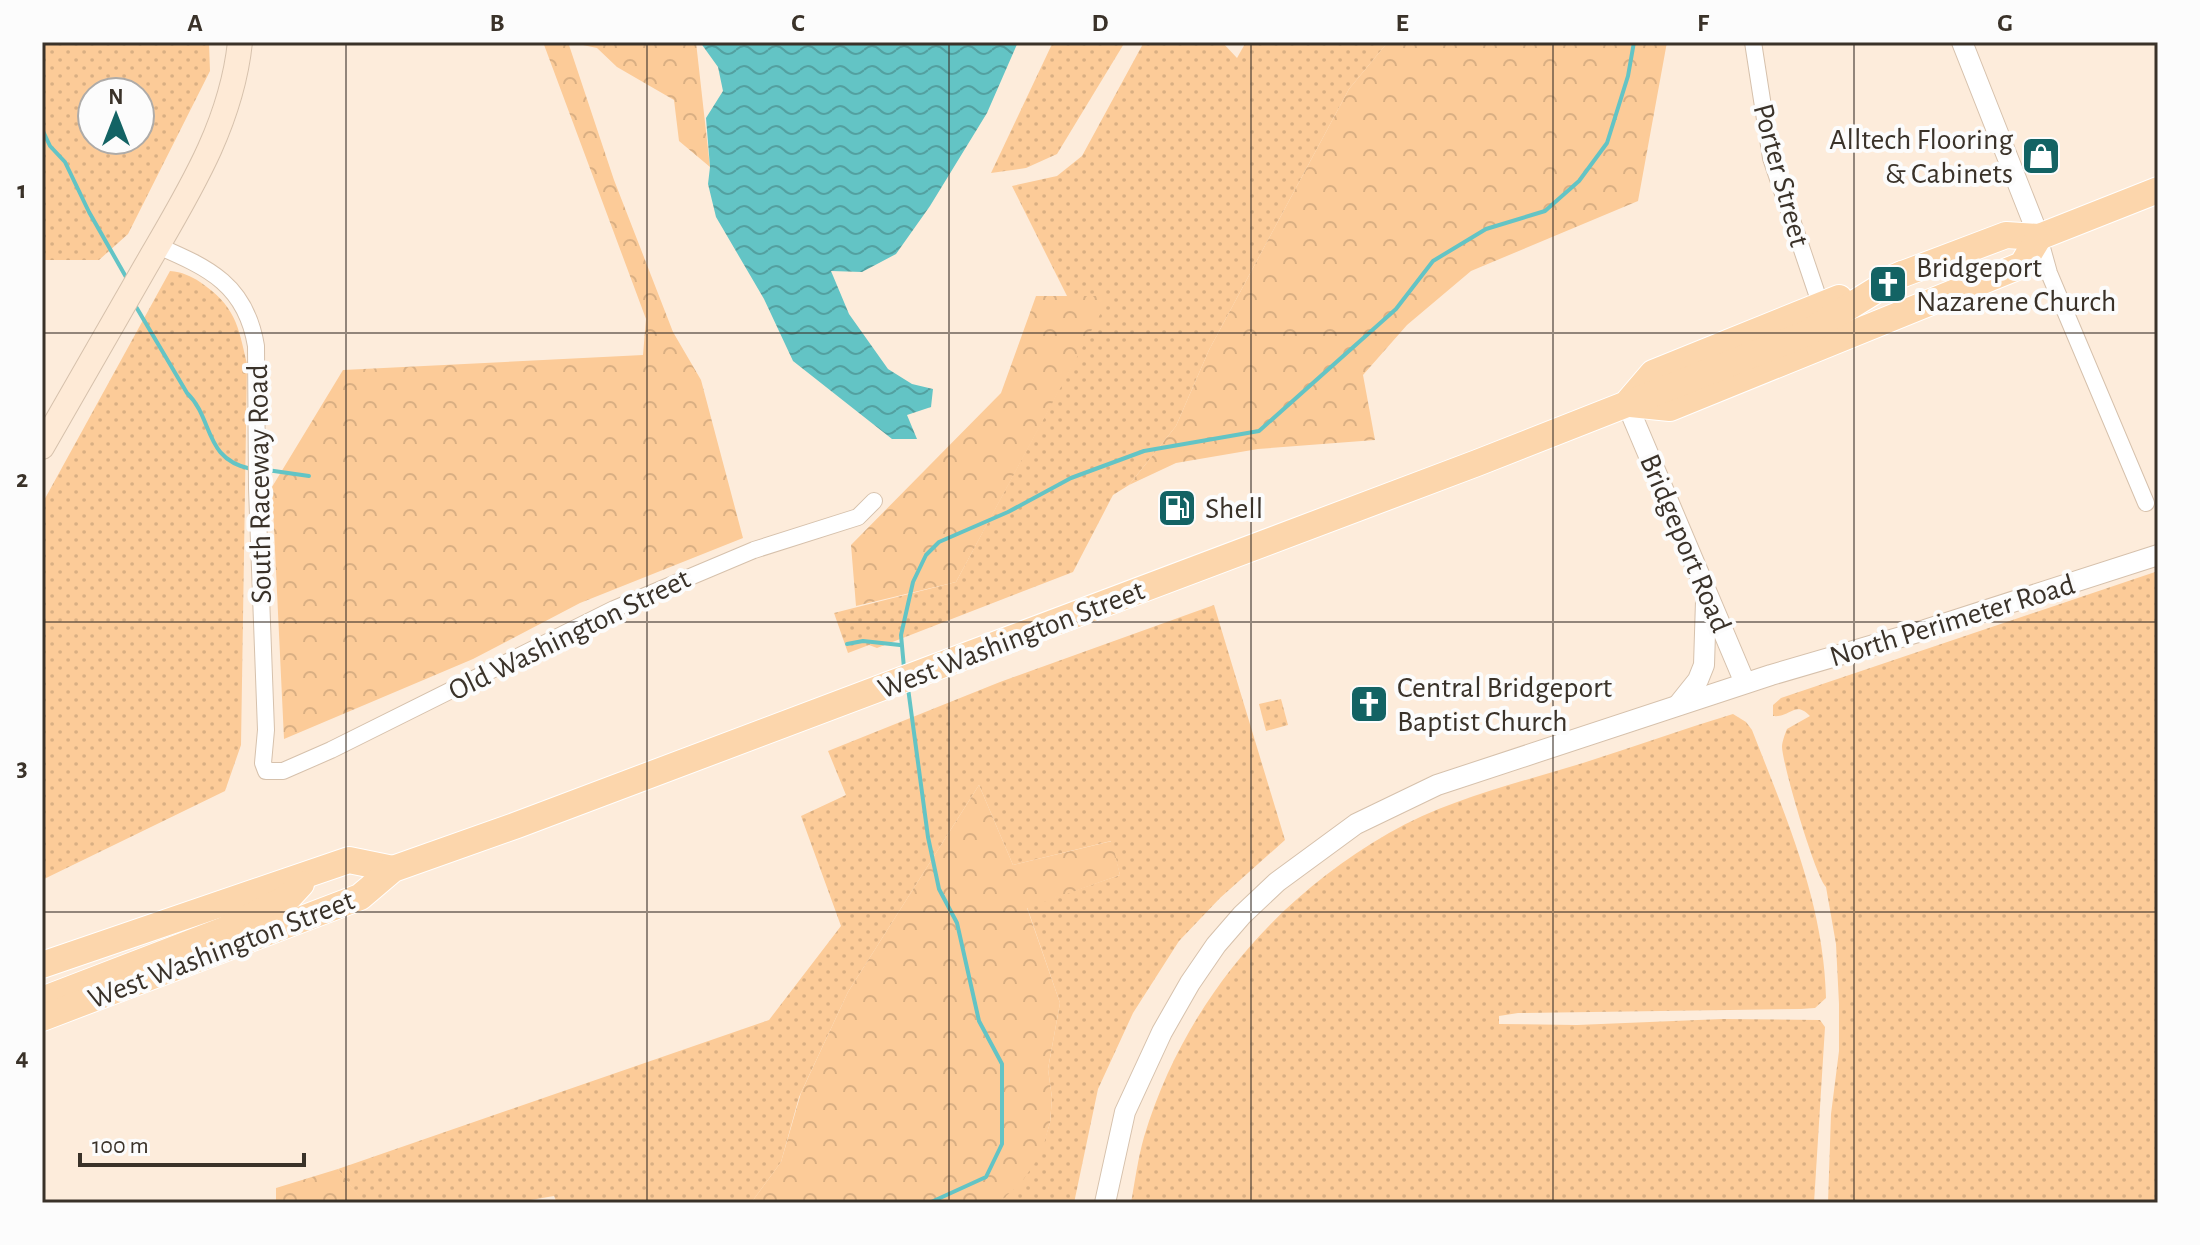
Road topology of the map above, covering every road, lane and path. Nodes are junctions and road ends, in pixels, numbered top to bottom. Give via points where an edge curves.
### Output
1 (240, 42) edge
2 (1753, 42) edge
3 (1962, 42) edge
4 (2158, 190) edge
5 (2039, 237) junction
6 (158, 246) junction
7 (1902, 274) junction
8 (1821, 306) junction
9 (1627, 404) junction
10 (42, 447) edge
11 (874, 501) dead end
12 (2146, 503) dead end
13 (2158, 555) edge
14 (1706, 589) junction
15 (1745, 683) junction
16 (1677, 706) junction
17 (266, 771) joint
18 (393, 869) junction
19 (312, 873) junction
20 (42, 965) edge
21 (42, 1000) edge
22 (42, 1018) edge
23 (1105, 1203) edge

1 - 6 main road via 231,97 217,136
2 - 8 street, Porter Street via 1771,158
3 - 5 street
4 - 5 main road, West Washington Street
5 - 7 main road, West Washington Street via 2006,235
5 - 9 main road, West Washington Street via 2022,265 1901,315 1670,408
5 - 12 street via 2049,273
6 - 10 main road
6 - 17 street, South Raceway Road via 211,270 231,289 247,314 256,346
7 - 8 main road, West Washington Street
7 - 9 main road via 1805,334
8 - 9 main road, West Washington Street via 1653,373
9 - 14 street, Bridgeport Road
9 - 18 main road, West Washington Street
11 - 17 street, Old Washington Street via 858,517 754,550 614,609 331,750 283,771
13 - 15 street, North Perimeter Road
14 - 15 street, Bridgeport Road
14 - 16 street via 1704,665
15 - 16 street, North Perimeter Road
16 - 23 street, North Perimeter Road via 1437,785 1356,824 1277,882 1216,945 1162,1032 1125,1112
18 - 19 main road, West Washington Street via 349,860
18 - 22 main road, West Washington Street via 360,897
19 - 20 main road, West Washington Street
19 - 21 main road via 289,897 222,931

